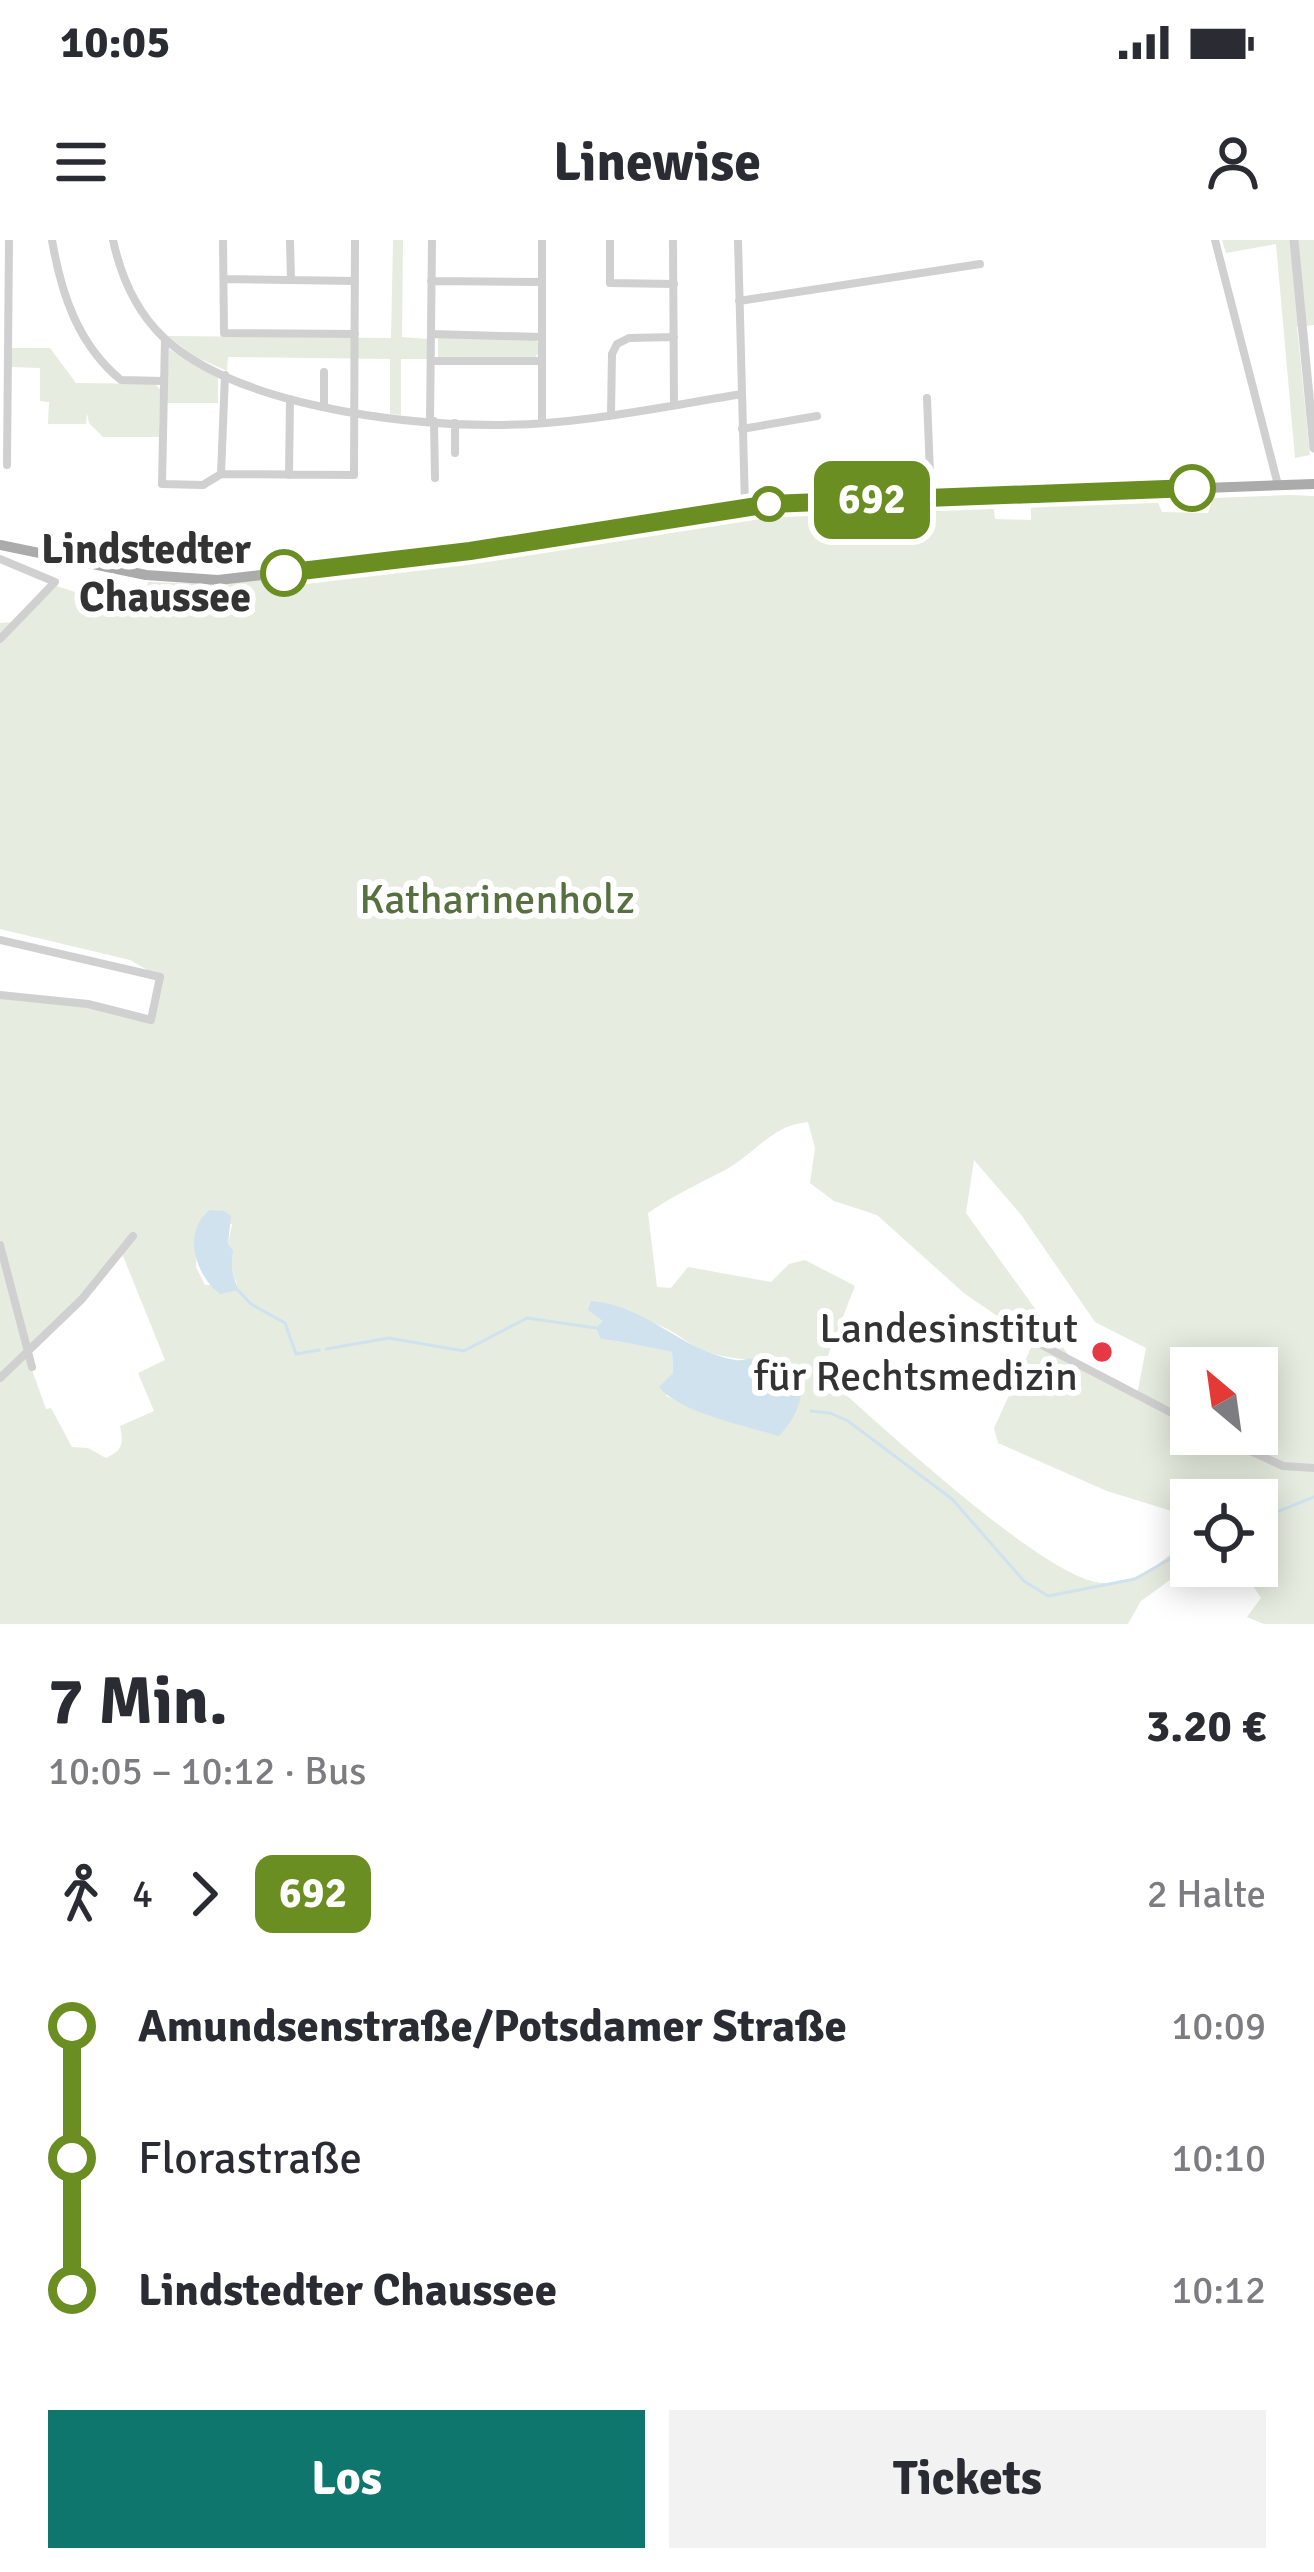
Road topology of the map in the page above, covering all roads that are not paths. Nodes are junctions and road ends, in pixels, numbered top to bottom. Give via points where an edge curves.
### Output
1 (9, 240) edge
2 (52, 240) edge
3 (113, 240) edge
4 (224, 240) edge
5 (290, 240) edge
6 (355, 240) edge
7 (432, 240) edge
8 (542, 240) edge
9 (610, 240) edge
10 (673, 240) edge
11 (739, 240) edge
12 (1215, 240) edge
13 (1294, 240) edge
14 (980, 264) dead end
15 (224, 279) junction
16 (291, 280) junction
17 (355, 280) junction
18 (431, 281) junction
19 (542, 282) junction
20 (674, 284) junction
21 (739, 301) junction
22 (355, 334) junction
23 (431, 334) junction
24 (542, 337) junction
25 (674, 337) junction
26 (165, 339) junction
27 (431, 361) junction
28 (541, 361) junction
29 (324, 372) dead end
30 (225, 375) junction
31 (164, 381) junction
32 (742, 394) junction
33 (927, 398) dead end
34 (290, 399) junction
35 (674, 405) junction
36 (324, 407) junction
37 (354, 412) junction
38 (611, 415) junction
39 (817, 416) dead end
40 (432, 421) junction
41 (542, 422) junction
42 (455, 423) junction
43 (742, 429) junction
44 (1314, 448) edge
45 (455, 453) dead end
46 (7, 465) dead end
47 (221, 474) junction
48 (290, 475) junction
49 (434, 478) dead end
50 (1314, 484) edge
51 (1278, 485) junction
52 (931, 497) junction
53 (745, 507) junction
54 (0, 545) edge
55 (0, 559) edge
56 (0, 639) edge
57 (0, 940) edge
58 (0, 995) edge
59 (133, 1236) dead end
60 (0, 1246) edge
61 (1034, 1341) dead end
62 (27, 1356) junction
63 (32, 1366) dead end
64 (0, 1378) edge
65 (1170, 1412) edge
66 (1259, 1455) edge
67 (1314, 1468) edge

1 - 46 street
2 - 31 street via 63,292 98,356 121,380
3 - 26 street via 130,294
4 - 15 street
5 - 16 street
6 - 17 street
7 - 18 street
8 - 19 street
9 - 20 street via 610,283
10 - 20 street
11 - 21 street
12 - 51 street
13 - 44 street
14 - 21 street
15 - 16 street
15 - 22 street via 224,332
16 - 17 street
17 - 22 street
18 - 19 street
18 - 23 street
19 - 24 street
20 - 25 street
21 - 32 street
22 - 37 street
23 - 24 street
23 - 27 street
24 - 28 street
25 - 35 street
25 - 38 street via 617,344
26 - 30 street
26 - 31 street
27 - 28 street
27 - 40 street
28 - 41 street
29 - 36 street
30 - 34 street
30 - 47 street
31 - 47 street via 162,484 203,485
32 - 35 street
32 - 43 street
33 - 52 street
34 - 36 street
34 - 48 street
35 - 38 street
36 - 37 street
37 - 40 street
37 - 48 street via 354,475
38 - 41 street
39 - 43 street
40 - 42 street
40 - 49 street
41 - 42 street
42 - 45 street
43 - 53 street
47 - 48 street
50 - 51 main road
51 - 52 main road
52 - 53 main road
53 - 54 main road via 218,580 146,575
55 - 56 street via 55,583
57 - 58 street via 160,977 151,1020
59 - 62 street
60 - 62 street
61 - 65 street
62 - 63 street
62 - 64 street
66 - 67 street

